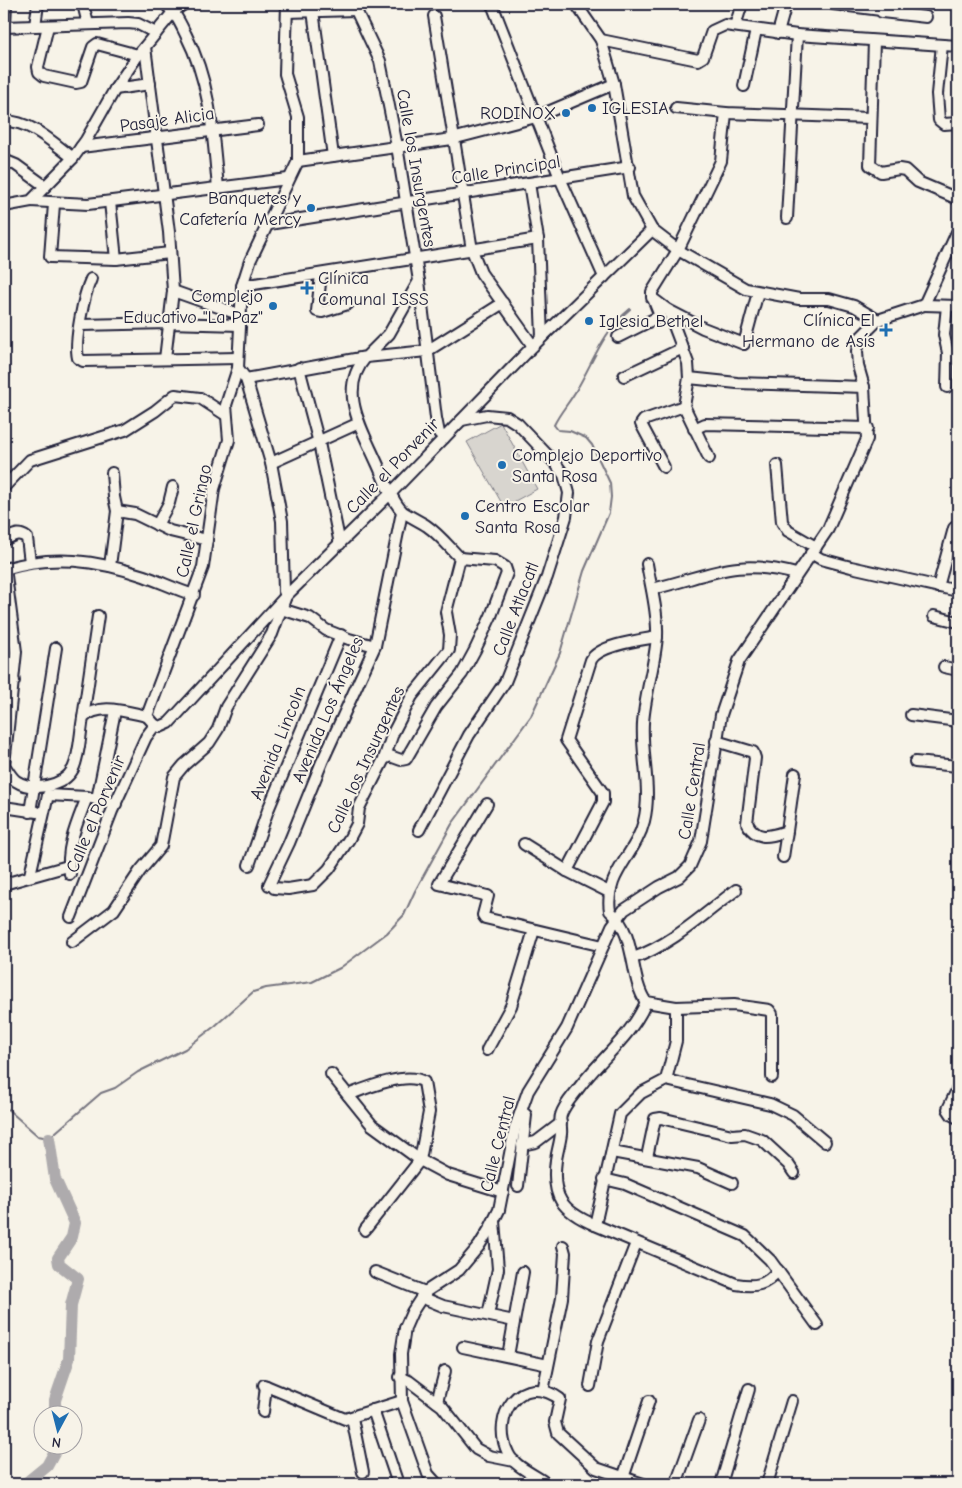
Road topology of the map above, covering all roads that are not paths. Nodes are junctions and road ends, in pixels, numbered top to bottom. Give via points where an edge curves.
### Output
1 (6, 4) edge
2 (38, 4) edge
3 (83, 4) edge
4 (165, 4) edge
5 (184, 4) edge
6 (576, 4) edge
7 (742, 4) edge
8 (786, 4) edge
9 (833, 4) edge
10 (495, 5) edge
11 (355, 7) edge
12 (882, 7) edge
13 (287, 8) edge
14 (174, 11) junction
15 (312, 11) junction
16 (434, 16) dead end
17 (926, 17) dead end
18 (88, 24) junction
19 (36, 26) junction
20 (48, 26) junction
21 (735, 26) junction
22 (4, 27) edge
23 (756, 30) junction
24 (156, 33) junction
25 (778, 33) junction
26 (797, 36) junction
27 (601, 40) junction
28 (874, 41) junction
29 (942, 45) junction
30 (145, 46) junction
31 (958, 46) edge
32 (138, 55) junction
33 (150, 84) junction
34 (614, 84) junction
35 (744, 86) dead end
36 (115, 89) junction
37 (676, 108) dead end
38 (726, 113) junction
39 (794, 115) junction
40 (536, 117) junction
41 (870, 118) junction
42 (4, 121) edge
43 (958, 123) edge
44 (258, 125) dead end
45 (212, 130) junction
46 (452, 139) junction
47 (157, 140) junction
48 (397, 146) junction
49 (81, 147) junction
50 (333, 156) junction
51 (73, 158) junction
52 (4, 160) edge
53 (298, 161) junction
54 (630, 167) junction
55 (560, 178) junction
56 (288, 179) junction
57 (529, 183) junction
58 (45, 186) junction
59 (218, 188) junction
60 (462, 194) junction
61 (163, 196) junction
62 (958, 198) edge
63 (31, 201) junction
64 (110, 202) junction
65 (405, 202) junction
66 (54, 204) junction
67 (4, 206) edge
68 (787, 218) dead end
69 (269, 224) junction
70 (652, 230) junction
71 (958, 230) edge
72 (538, 239) junction
73 (472, 250) junction
74 (678, 250) junction
75 (170, 253) junction
76 (116, 259) junction
77 (415, 259) junction
78 (321, 274) junction
79 (604, 277) junction
80 (91, 279) dead end
81 (419, 281) junction
82 (242, 286) junction
83 (173, 291) junction
84 (758, 292) junction
85 (652, 298) junction
86 (503, 303) junction
87 (348, 304) dead end
88 (924, 305) junction
89 (947, 306) junction
90 (958, 306) edge
91 (668, 310) junction
92 (241, 320) junction
93 (878, 320) junction
94 (168, 323) junction
95 (81, 325) junction
96 (542, 337) junction
97 (618, 337) dead end
98 (533, 346) junction
99 (683, 348) junction
100 (427, 351) junction
101 (366, 357) junction
102 (165, 359) junction
103 (238, 363) junction
104 (299, 368) junction
105 (624, 376) dead end
106 (689, 378) junction
107 (246, 379) junction
108 (864, 387) junction
109 (947, 387) dead end
110 (684, 406) junction
111 (226, 415) junction
112 (462, 420) junction
113 (359, 423) junction
114 (868, 428) junction
115 (694, 429) junction
116 (444, 438) junction
117 (319, 443) junction
118 (709, 458) dead end
119 (271, 463) junction
120 (777, 465) dead end
121 (664, 467) dead end
122 (112, 473) dead end
123 (4, 487) edge
124 (173, 487) dead end
125 (391, 493) junction
126 (117, 510) junction
127 (402, 512) junction
128 (157, 525) junction
129 (958, 525) edge
130 (4, 540) edge
131 (208, 540) junction
132 (340, 544) junction
133 (814, 550) junction
134 (460, 558) junction
135 (30, 562) junction
136 (647, 564) dead end
137 (110, 566) junction
138 (4, 568) edge
139 (796, 574) junction
140 (938, 587) junction
141 (652, 589) junction
142 (958, 591) edge
143 (194, 595) junction
144 (286, 596) junction
145 (281, 610) junction
146 (98, 616) dead end
147 (934, 616) dead end
148 (958, 622) edge
149 (341, 636) junction
150 (657, 636) junction
151 (375, 646) junction
152 (56, 648) dead end
153 (944, 667) dead end
154 (958, 670) edge
155 (9, 681) edge
156 (115, 711) junction
157 (911, 715) dead end
158 (147, 716) junction
159 (83, 718) junction
160 (958, 721) edge
161 (158, 726) junction
162 (716, 741) junction
163 (384, 759) junction
164 (915, 762) dead end
165 (958, 766) edge
166 (795, 774) dead end
167 (35, 785) junction
168 (92, 798) junction
169 (116, 804) junction
170 (487, 804) dead end
171 (4, 809) edge
172 (30, 812) junction
173 (44, 813) junction
174 (419, 830) dead end
175 (787, 831) junction
176 (524, 844) dead end
177 (783, 857) dead end
178 (250, 865) dead end
179 (568, 871) junction
180 (30, 875) junction
181 (4, 884) edge
182 (272, 887) joint
183 (736, 890) dead end
184 (609, 892) junction
185 (71, 917) dead end
186 (618, 918) junction
187 (534, 930) junction
188 (72, 942) dead end
189 (603, 946) junction
190 (633, 958) junction
191 (646, 1002) junction
192 (676, 1007) junction
193 (487, 1050) dead end
194 (332, 1074) dead end
195 (772, 1077) dead end
196 (666, 1080) junction
197 (958, 1088) edge
198 (348, 1095) junction
199 (521, 1111) junction
200 (958, 1118) edge
201 (561, 1123) junction
202 (825, 1142) dead end
203 (522, 1145) junction
204 (612, 1152) junction
205 (647, 1157) junction
206 (420, 1160) junction
207 (794, 1173) dead end
208 (604, 1180) junction
209 (732, 1183) dead end
210 (518, 1186) dead end
211 (503, 1192) junction
212 (494, 1222) junction
213 (595, 1225) junction
214 (365, 1230) dead end
215 (636, 1243) junction
216 (563, 1246) dead end
217 (778, 1270) junction
218 (375, 1272) dead end
219 (523, 1272) dead end
220 (423, 1295) junction
221 (488, 1315) junction
222 (514, 1321) junction
223 (817, 1325) dead end
224 (463, 1347) dead end
225 (508, 1356) junction
226 (548, 1365) junction
227 (445, 1371) dead end
228 (400, 1377) junction
229 (590, 1386) dead end
230 (748, 1389) dead end
231 (543, 1391) junction
232 (402, 1401) junction
233 (649, 1401) dead end
234 (792, 1401) dead end
235 (437, 1402) junction
236 (372, 1410) junction
237 (262, 1412) dead end
238 (352, 1418) junction
239 (699, 1420) dead end
240 (514, 1461) junction
241 (363, 1472) dead end
242 (623, 1478) junction
243 (429, 1479) edge
244 (398, 1484) edge
245 (437, 1484) edge
246 (547, 1484) edge
247 (643, 1484) edge
248 (676, 1484) edge
249 (721, 1484) edge
250 (767, 1484) edge

1 - 22 street
2 - 19 street
3 - 18 street
4 - 14 street
5 - 14 street
6 - 27 street
7 - 21 street
8 - 25 street
9 - 12 street
10 - 40 street
11 - 15 street
11 - 48 street, Calle los Insurgentes via 380,61
12 - 17 street via 882,12
13 - 15 street
13 - 53 street via 285,74 298,117
14 - 24 street
14 - 45 street via 202,69
15 - 50 street
16 - 46 street
18 - 20 street
18 - 24 street via 138,24
19 - 20 street
19 - 22 street
20 - 32 street via 38,67 44,76 81,82 93,47 97,44
21 - 23 street
21 - 27 street via 724,25 712,31 703,56 698,60
23 - 25 street
23 - 35 street
24 - 30 street
25 - 26 street
26 - 28 street
26 - 39 street
27 - 34 street
28 - 29 street
28 - 41 street
29 - 31 street
29 - 43 street via 937,94 939,120 944,124
30 - 32 street
30 - 33 street
32 - 36 street
33 - 36 street
33 - 47 street
34 - 40 street
34 - 54 street
36 - 49 street
37 - 38 street
38 - 39 street
38 - 74 street via 721,161
39 - 41 street
39 - 68 street
40 - 46 street
40 - 55 street
41 - 62 street via 870,165 874,169 881,172 905,170 918,182
42 - 51 street via 26,125
44 - 45 street, Pasaje Alicia
45 - 47 street, Pasaje Alicia
45 - 59 street
46 - 48 street
46 - 60 street
47 - 49 street, Pasaje Alicia
47 - 61 street
48 - 50 street
48 - 65 street, Calle los Insurgentes
49 - 51 street
50 - 53 street
51 - 58 street
52 - 58 street
53 - 56 street, Calle el Gringo
54 - 55 street, Calle Principal
54 - 70 street via 633,196
55 - 57 street, Calle Principal
55 - 79 street
56 - 59 street
56 - 69 street, Calle el Gringo
57 - 60 street, Calle Principal
57 - 72 street
58 - 63 street
59 - 61 street
60 - 65 street, Calle Principal
60 - 73 street
61 - 64 street
61 - 75 street
63 - 66 street
63 - 67 street
64 - 66 street
64 - 76 street
65 - 69 street, Calle Principal
65 - 77 street, Calle los Insurgentes
66 - 76 street via 50,256
69 - 82 street, Calle el Gringo via 250,261
70 - 74 street
70 - 79 street, Calle el Porvenir
71 - 88 street
72 - 73 street
72 - 96 street
73 - 77 street
73 - 86 street via 481,273
74 - 84 street via 746,289
74 - 85 street via 654,286
75 - 76 street
75 - 83 street
77 - 78 street
77 - 81 street, Calle los Insurgentes
78 - 82 street
78 - 87 street via 317,311
79 - 96 street, Calle el Porvenir
80 - 95 street
81 - 100 street, Calle los Insurgentes
81 - 101 street via 389,334
82 - 92 street, Calle el Gringo
83 - 92 street
83 - 94 street
84 - 91 street via 744,344
84 - 93 street via 799,299 829,299 854,306
85 - 91 street
85 - 97 street via 660,316
86 - 98 street
86 - 100 street
88 - 89 street
88 - 93 street, Calle Central
89 - 90 street
89 - 109 street via 944,335 948,353
91 - 99 street
92 - 94 street
92 - 103 street, Calle el Gringo
93 - 108 street, Calle Central via 860,338 857,351
94 - 95 street
94 - 102 street
95 - 102 street via 77,354 83,361
96 - 98 street, Calle el Porvenir
98 - 112 street, Calle el Porvenir
99 - 105 street
99 - 106 street
100 - 101 street
100 - 116 street, Calle los Insurgentes via 436,418
101 - 104 street
101 - 113 street via 357,367 352,392
102 - 103 street
103 - 107 street
103 - 111 street, Calle el Gringo
104 - 107 street
104 - 117 street
106 - 108 street
106 - 110 street
107 - 119 street
108 - 114 street, Calle Central
110 - 115 street
110 - 121 street via 644,420 641,424
111 - 123 street via 200,398 175,395 125,430 30,460
111 - 131 street, Calle el Gringo via 229,440 214,489
112 - 116 street, Calle el Porvenir
112 - 174 street, Calle Atlacatl via 487,415 507,418 518,424 556,464 569,493 566,517 547,577 505,682 469,735
113 - 117 street
113 - 125 street
114 - 115 street via 705,424
114 - 133 street, Calle Central via 858,460 828,528
115 - 118 street
116 - 125 street, Calle el Porvenir
117 - 119 street
117 - 132 street
119 - 144 street via 282,521
120 - 133 street via 782,522 788,531
122 - 126 street
124 - 128 street via 169,503
125 - 127 street
125 - 132 street, Calle el Porvenir
126 - 128 street via 135,514
126 - 137 street
127 - 134 street via 434,531
127 - 151 street, Avenida Los Ángeles
128 - 131 street via 182,535
129 - 140 street via 954,528
130 - 135 street via 16,534 27,538
131 - 143 street, Calle el Gringo
132 - 144 street, Calle el Porvenir
133 - 139 street, Calle Central
133 - 140 street via 821,559
134 - 163 street, Calle los Insurgentes via 446,612 449,650 412,696
134 - 163 street via 495,561 505,567 506,573 491,616 462,674 436,707 406,759 390,756
135 - 137 street via 83,560
135 - 138 street
136 - 141 street
137 - 143 street
138 - 155 street via 15,635
139 - 141 street via 767,568 730,567
139 - 162 street, Calle Central via 739,661 720,715
140 - 142 street
141 - 150 street
143 - 158 street, Calle el Gringo
144 - 145 street
144 - 161 street, Calle el Porvenir via 169,723
145 - 149 street via 310,618
145 - 188 street via 272,634 226,707 218,729 209,743 174,777 161,846 114,910
146 - 159 street
147 - 148 street
149 - 151 street
149 - 178 street, Avenida Lincoln via 268,810
150 - 179 street via 614,646 590,660 566,740 603,793 603,802
150 - 184 street via 643,722 647,788 644,822
151 - 182 street, Avenida Los Ángeles via 322,762
152 - 167 street
153 - 154 street
155 - 167 street via 4,765 19,782
156 - 158 street
156 - 159 street via 94,710
156 - 168 street
157 - 160 street
158 - 161 street
159 - 167 street via 72,770 55,784
161 - 169 street, Calle el Porvenir via 146,737
162 - 175 street via 753,752 748,823 751,830 762,837
162 - 186 street, Calle Central via 697,855 679,877 641,898
163 - 182 street, Calle los Insurgentes via 359,808 357,824 329,869 313,885 288,889
164 - 165 street
166 - 175 street
167 - 172 street
168 - 169 street
168 - 173 street via 48,795
168 - 180 street via 73,833 69,871
169 - 185 street, Calle el Porvenir
170 - 187 street via 438,884 488,896 485,918
171 - 172 street
172 - 173 street
173 - 180 street
175 - 177 street
176 - 179 street
179 - 184 street
180 - 181 street
183 - 190 street via 648,953
184 - 186 street via 610,911
186 - 189 street, Calle Central
186 - 190 street
187 - 189 street
187 - 193 street via 511,1006
189 - 199 street, Calle Central via 567,1028 536,1076
190 - 191 street via 641,996
191 - 192 street
191 - 201 street via 639,1019 587,1075 567,1103
192 - 195 street via 734,1005 769,1010 772,1014
192 - 196 street via 676,1041
194 - 198 street
196 - 202 street via 770,1104 792,1115
196 - 204 street via 641,1093 620,1114
197 - 200 street via 948,1109
198 - 206 street via 372,1125
198 - 206 street via 378,1083 410,1078 424,1082 429,1112
199 - 203 street via 526,1115
199 - 211 street, Calle Central
201 - 203 street via 536,1142
201 - 213 street via 554,1178 556,1191 575,1216
203 - 210 street
204 - 205 street
204 - 208 street
205 - 207 street via 655,1119 661,1118 762,1140
205 - 209 street via 698,1168
206 - 211 street via 448,1175
206 - 214 street
208 - 213 street
208 - 217 street via 625,1184 745,1236
211 - 212 street, Calle Central
212 - 220 street, Calle Central via 459,1270
212 - 221 street via 498,1270
213 - 215 street
215 - 217 street via 736,1284 762,1285
215 - 229 street via 598,1342
216 - 226 street via 562,1298
217 - 223 street
218 - 220 street
219 - 222 street
220 - 221 street via 443,1306
220 - 228 street, Calle Central via 405,1328
221 - 222 street
222 - 225 street
224 - 225 street
225 - 226 street
226 - 231 street
227 - 235 street
228 - 232 street, Calle Central
228 - 235 street
230 - 249 street
231 - 240 street via 521,1392 512,1401 504,1418 505,1443
231 - 242 street via 560,1399 555,1422 558,1434 596,1468
232 - 236 street
232 - 243 street, Calle Central
233 - 242 street
234 - 250 street
235 - 240 street via 476,1449 489,1456
236 - 238 street
236 - 244 street
237 - 238 street via 265,1385 338,1418
238 - 241 street
239 - 248 street
240 - 246 street
242 - 247 street
243 - 245 street, Calle Central

